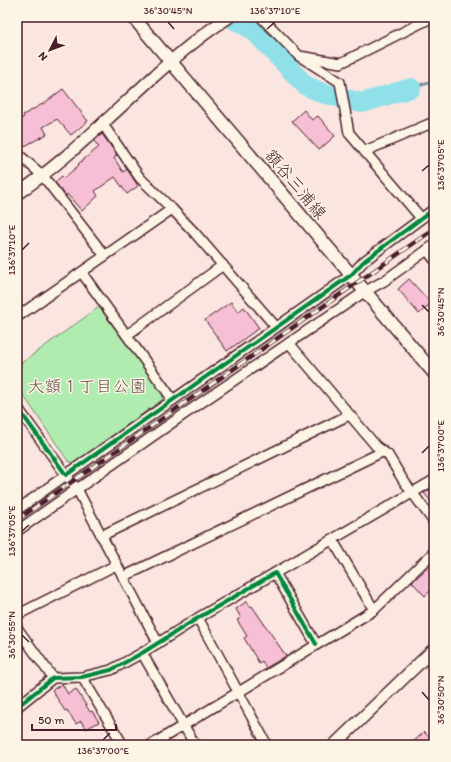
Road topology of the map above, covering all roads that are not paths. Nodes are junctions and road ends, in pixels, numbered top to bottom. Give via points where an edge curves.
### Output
1 (133, 17) edge
2 (229, 17) edge
3 (261, 17) edge
4 (433, 17) edge
5 (298, 56) junction
6 (170, 62) junction
7 (434, 122) edge
8 (102, 123) junction
9 (365, 151) junction
10 (17, 153) edge
11 (43, 176) junction
12 (17, 194) edge
13 (172, 209) junction
14 (434, 209) edge
15 (421, 218) junction
16 (430, 248) edge
17 (105, 256) junction
18 (434, 259) edge
19 (223, 265) junction
20 (82, 273) junction
21 (351, 275) junction
22 (364, 292) junction
23 (17, 317) edge
24 (276, 327) junction
25 (127, 335) junction
26 (289, 343) junction
27 (434, 374) edge
28 (173, 400) junction
29 (18, 409) edge
30 (349, 415) junction
31 (382, 452) junction
32 (66, 475) junction
33 (434, 480) edge
34 (77, 490) junction
35 (414, 493) junction
36 (17, 510) edge
37 (434, 522) edge
38 (17, 531) edge
39 (102, 536) junction
40 (332, 540) junction
41 (434, 552) edge
42 (116, 565) junction
43 (275, 573) junction
44 (123, 577) junction
45 (374, 610) junction
46 (17, 615) edge
47 (198, 618) junction
48 (17, 628) edge
49 (158, 643) junction
50 (316, 644) junction
51 (434, 649) edge
52 (142, 653) junction
53 (82, 677) junction
54 (53, 678) junction
55 (239, 692) junction
56 (17, 707) edge
57 (183, 725) junction
58 (123, 745) edge
59 (151, 745) edge
60 (195, 745) edge
61 (267, 745) edge
62 (334, 745) edge

1 - 6 main road, 額谷三浦線
2 - 6 street
3 - 5 street
4 - 5 street via 341,63
5 - 9 street via 340,82 349,133
6 - 8 street
6 - 21 main road, 額谷三浦線
7 - 9 street
8 - 11 street
8 - 13 street via 140,178
9 - 15 street
10 - 11 street
11 - 12 street
11 - 17 street
13 - 17 street
13 - 19 street
14 - 15 street
15 - 21 street via 364,261
16 - 18 street
16 - 22 street
17 - 20 street
19 - 24 street
19 - 25 street
20 - 23 street
20 - 25 street
21 - 22 main road, 額谷三浦線
21 - 24 street
22 - 26 street
22 - 27 main road, 額谷三浦線
24 - 28 street
25 - 28 street
26 - 30 street
26 - 34 street
28 - 32 street
29 - 32 street
30 - 31 street
30 - 39 street
31 - 35 street via 388,455
31 - 44 street
32 - 34 street
32 - 36 street
33 - 35 street
34 - 38 street
34 - 39 street
35 - 37 street
35 - 40 street
39 - 42 street
40 - 43 street
40 - 45 street
41 - 45 street
42 - 44 street
42 - 46 street
43 - 47 street
43 - 50 street
44 - 49 street
45 - 50 street
47 - 49 street
47 - 55 street
48 - 54 street
49 - 52 street
50 - 55 street
51 - 62 street
52 - 53 street via 111,670
52 - 57 street
53 - 54 street
53 - 58 street
54 - 56 street
55 - 57 street
55 - 61 street
57 - 59 street
57 - 60 street

